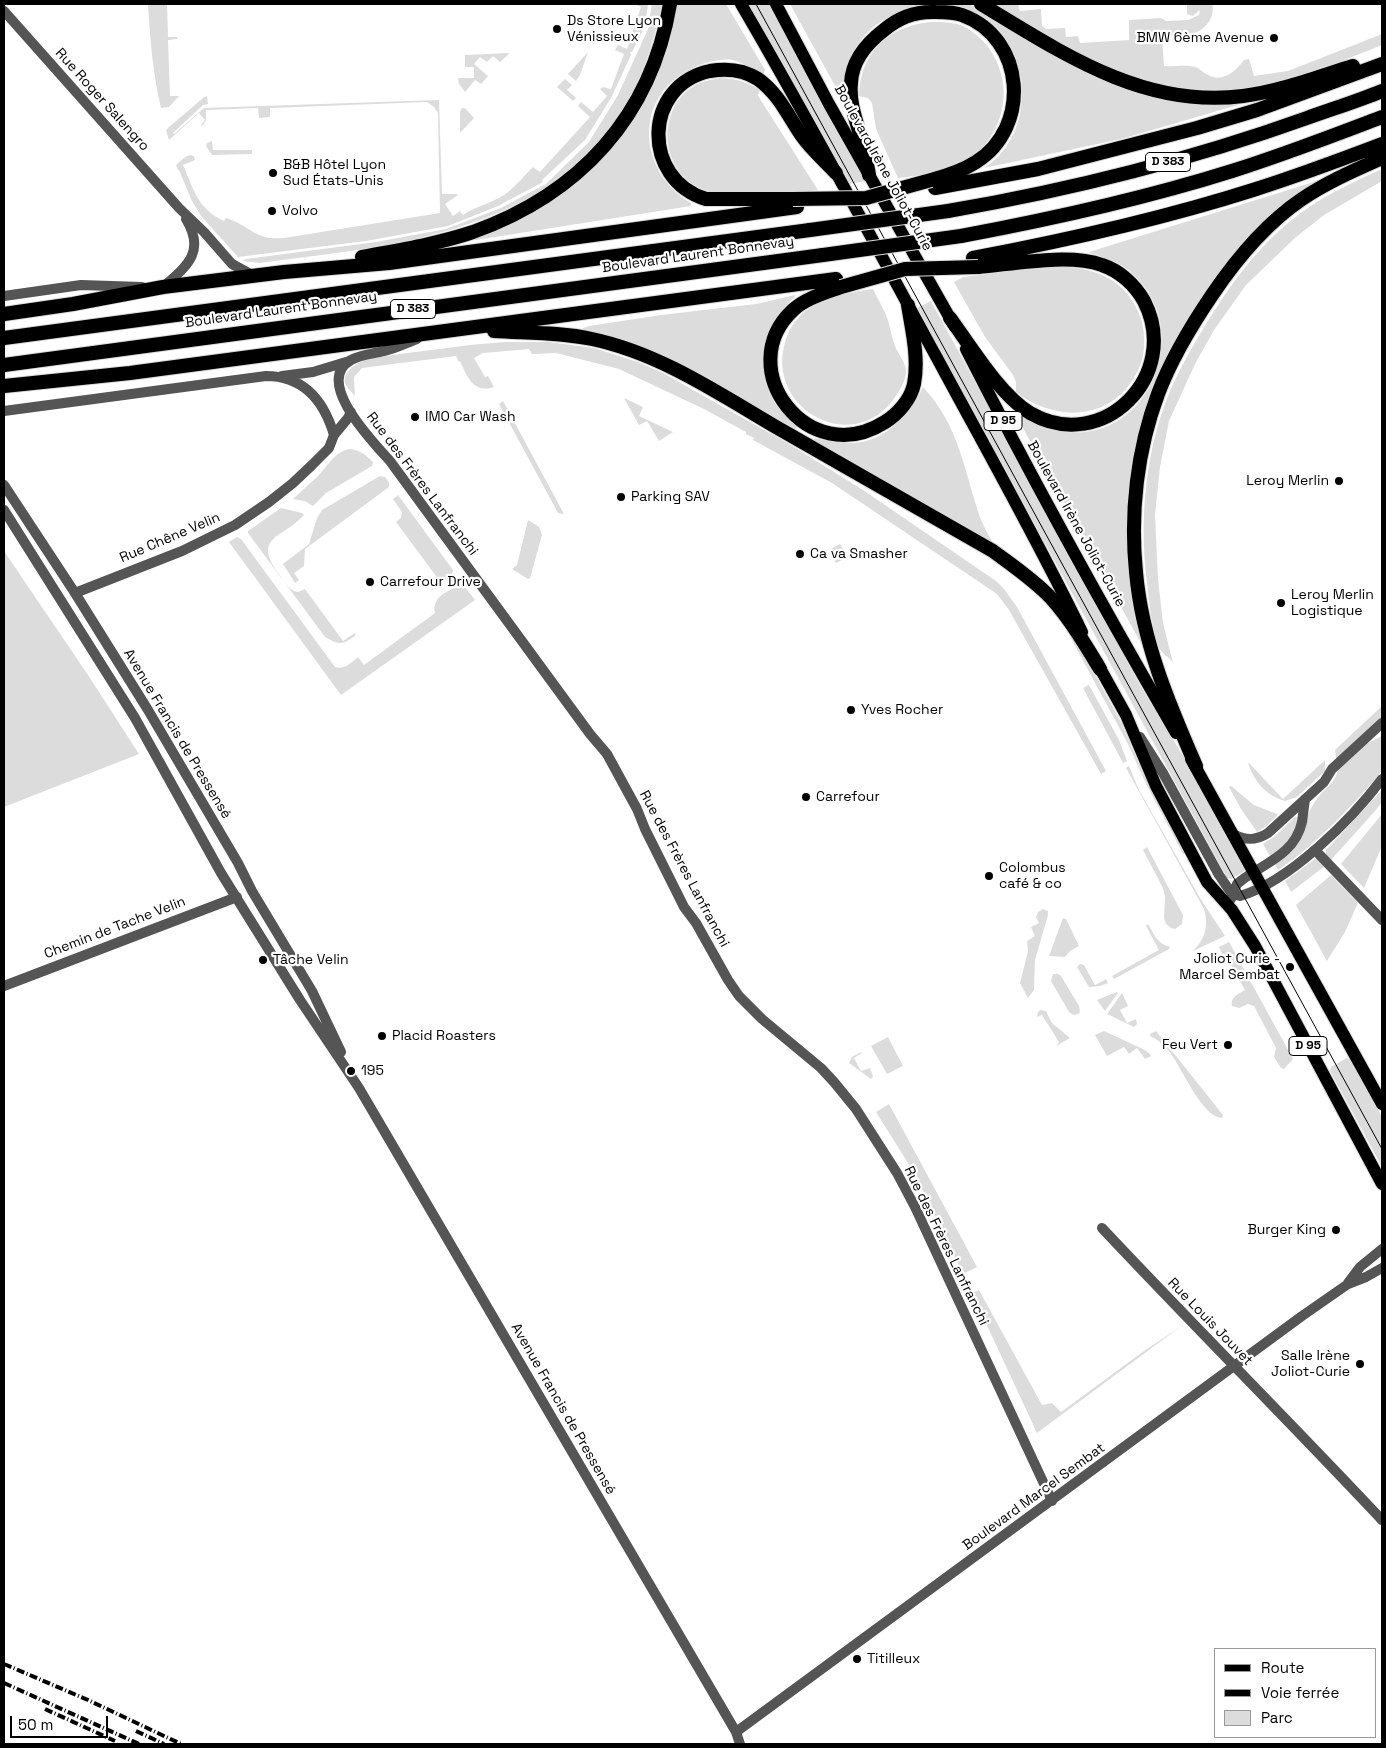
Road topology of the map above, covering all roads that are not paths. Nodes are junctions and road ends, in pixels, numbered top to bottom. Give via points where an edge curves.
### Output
1 (670, 4) edge
2 (741, 4) edge
3 (776, 4) edge
4 (981, 4) edge
5 (4, 11) edge
6 (1382, 57) edge
7 (1382, 64) edge
8 (1382, 91) edge
9 (1382, 117) edge
10 (1382, 144) edge
11 (1382, 158) edge
12 (836, 173) junction
13 (869, 175) junction
14 (933, 184) junction
15 (795, 203) junction
16 (179, 208) junction
17 (976, 263) junction
18 (301, 270) junction
19 (254, 276) junction
20 (839, 283) junction
21 (163, 287) junction
22 (4, 296) edge
23 (908, 304) junction
24 (4, 314) edge
25 (950, 318) junction
26 (460, 329) junction
27 (430, 333) junction
28 (4, 338) edge
29 (349, 361) junction
30 (4, 365) edge
31 (281, 376) junction
32 (4, 386) edge
33 (4, 411) edge
34 (350, 412) junction
35 (334, 435) junction
36 (4, 485) edge
37 (4, 510) edge
38 (75, 593) junction
39 (62, 601) junction
40 (1100, 669) junction
41 (1126, 716) junction
42 (1382, 723) edge
43 (1382, 732) edge
44 (1369, 735) junction
45 (1196, 766) junction
46 (1382, 779) edge
47 (1305, 799) junction
48 (1235, 835) junction
49 (1315, 850) junction
50 (1254, 871) junction
51 (1262, 886) junction
52 (252, 891) junction
53 (1232, 894) junction
54 (236, 897) junction
55 (1232, 910) junction
56 (1382, 920) edge
57 (4, 986) edge
58 (360, 1088) junction
59 (1382, 1104) edge
60 (1382, 1184) edge
61 (1102, 1228) dead end
62 (1382, 1249) edge
63 (1382, 1268) edge
64 (1348, 1284) junction
65 (1234, 1367) junction
66 (1052, 1501) junction
67 (1382, 1520) edge
68 (736, 1732) junction
69 (740, 1744) edge

1 - 18 highway via 657,57 639,97 604,148 572,179 533,205 472,232 432,244
2 - 12 main road, D 95
3 - 13 main road, Boulevard Irène Joliot-Curie / D 95
4 - 6 highway via 1104,74 1138,87 1191,98 1219,99 1272,91
5 - 16 street, Rue Roger Salengro
7 - 14 highway via 1257,110 1197,128 1038,169
8 - 28 highway, Boulevard Laurent Bonnevay / D 383, bridge via 1282,127 1166,163 1048,192 948,211
9 - 30 highway, Boulevard Laurent Bonnevay / D 383, bridge via 1292,151 1172,189 961,236
10 - 17 highway via 1254,190
11 - 45 highway via 1302,199 1258,236 1240,256 1192,326 1158,395 1138,473 1134,534 1136,573 1154,663
12 - 15 highway via 803,138 771,89 747,74 720,69 699,73 672,94 660,119 658,136 667,169 684,188 706,199
12 - 23 main road, D 95
13 - 14 highway via 851,96 858,57 865,46 894,21 914,13 949,12 981,25 1005,51 1012,68 1014,103 1003,136 992,149 977,162
13 - 25 main road, Boulevard Irène Joliot-Curie / D 95
14 - 15 highway, bridge via 866,198
15 - 18 highway via 389,262
16 - 19 street, Rue Roger Salengro via 232,264
16 - 21 street, Rue Roger Salengro via 191,228 195,246 189,262
17 - 20 highway, bridge via 905,270
17 - 25 highway via 1068,260 1102,264 1117,272 1140,295 1152,322 1154,355 1146,379 1132,399 1104,418 1073,425 1057,424 1030,413 1016,403
18 - 19 highway
19 - 21 highway
20 - 23 highway via 794,309 782,323 771,352 771,366 782,399 792,414 817,430 847,436 877,428 892,418 909,397 914,386 916,365
20 - 26 highway
21 - 22 street via 81,286
21 - 24 highway
23 - 40 main road, D 95 via 1035,539
25 - 45 main road, Boulevard Irène Joliot-Curie / D 95 via 1120,635
26 - 27 highway
26 - 40 highway via 592,339 623,347 715,390 993,551 1050,597
27 - 29 street
27 - 32 highway via 130,373
29 - 31 street via 313,372
29 - 34 street, Rue des Frères Lanfranchi via 340,369 337,379 338,389
31 - 33 street
31 - 35 street via 301,385 318,400 330,420
34 - 35 street, Rue Chêne Velin
34 - 66 street, Rue des Frères Lanfranchi via 390,461 607,754 638,809 645,830 684,907 739,996 815,1062 869,1130 907,1191
35 - 38 street, Rue Chêne Velin via 329,448 293,484 235,525 182,551
36 - 38 street, Avenue Francis de Pressensé
37 - 39 street, Avenue Francis de Pressensé
38 - 39 street
38 - 52 street, Avenue Francis de Pressensé via 148,710
39 - 54 street, Avenue Francis de Pressensé via 135,718
40 - 41 main road, D 95
41 - 53 street via 1163,773
41 - 55 main road, D 95 via 1156,786 1207,882
42 - 44 street
43 - 44 street
44 - 47 street
45 - 48 main road, Boulevard Irène Joliot-Curie / D 95
46 - 49 street via 1357,810
47 - 48 street via 1260,838 1243,839
47 - 50 street via 1302,823 1292,844 1281,855
48 - 50 main road, Boulevard Irène Joliot-Curie / D 95
49 - 51 street
49 - 56 street
50 - 51 main road, Boulevard Irène Joliot-Curie / D 95
50 - 53 street via 1237,884
51 - 53 street via 1240,896
51 - 59 main road, Boulevard Irène Joliot-Curie / D 95
52 - 54 street
52 - 58 street, Avenue Francis de Pressensé via 312,991
53 - 55 street
54 - 57 street, Chemin de Tache Velin
54 - 58 street, Avenue Francis de Pressensé
55 - 60 main road, D 95 via 1255,946
58 - 68 street, Avenue Francis de Pressensé
61 - 65 street, Rue Louis Jouvet
62 - 64 street, Boulevard Marcel Sembat via 1360,1267
63 - 64 street, Boulevard Marcel Sembat
64 - 65 street, Boulevard Marcel Sembat
65 - 66 street, Boulevard Marcel Sembat
65 - 67 street, Rue Louis Jouvet via 1285,1416
66 - 68 street, Boulevard Marcel Sembat
68 - 69 street, Avenue Francis de Pressensé

